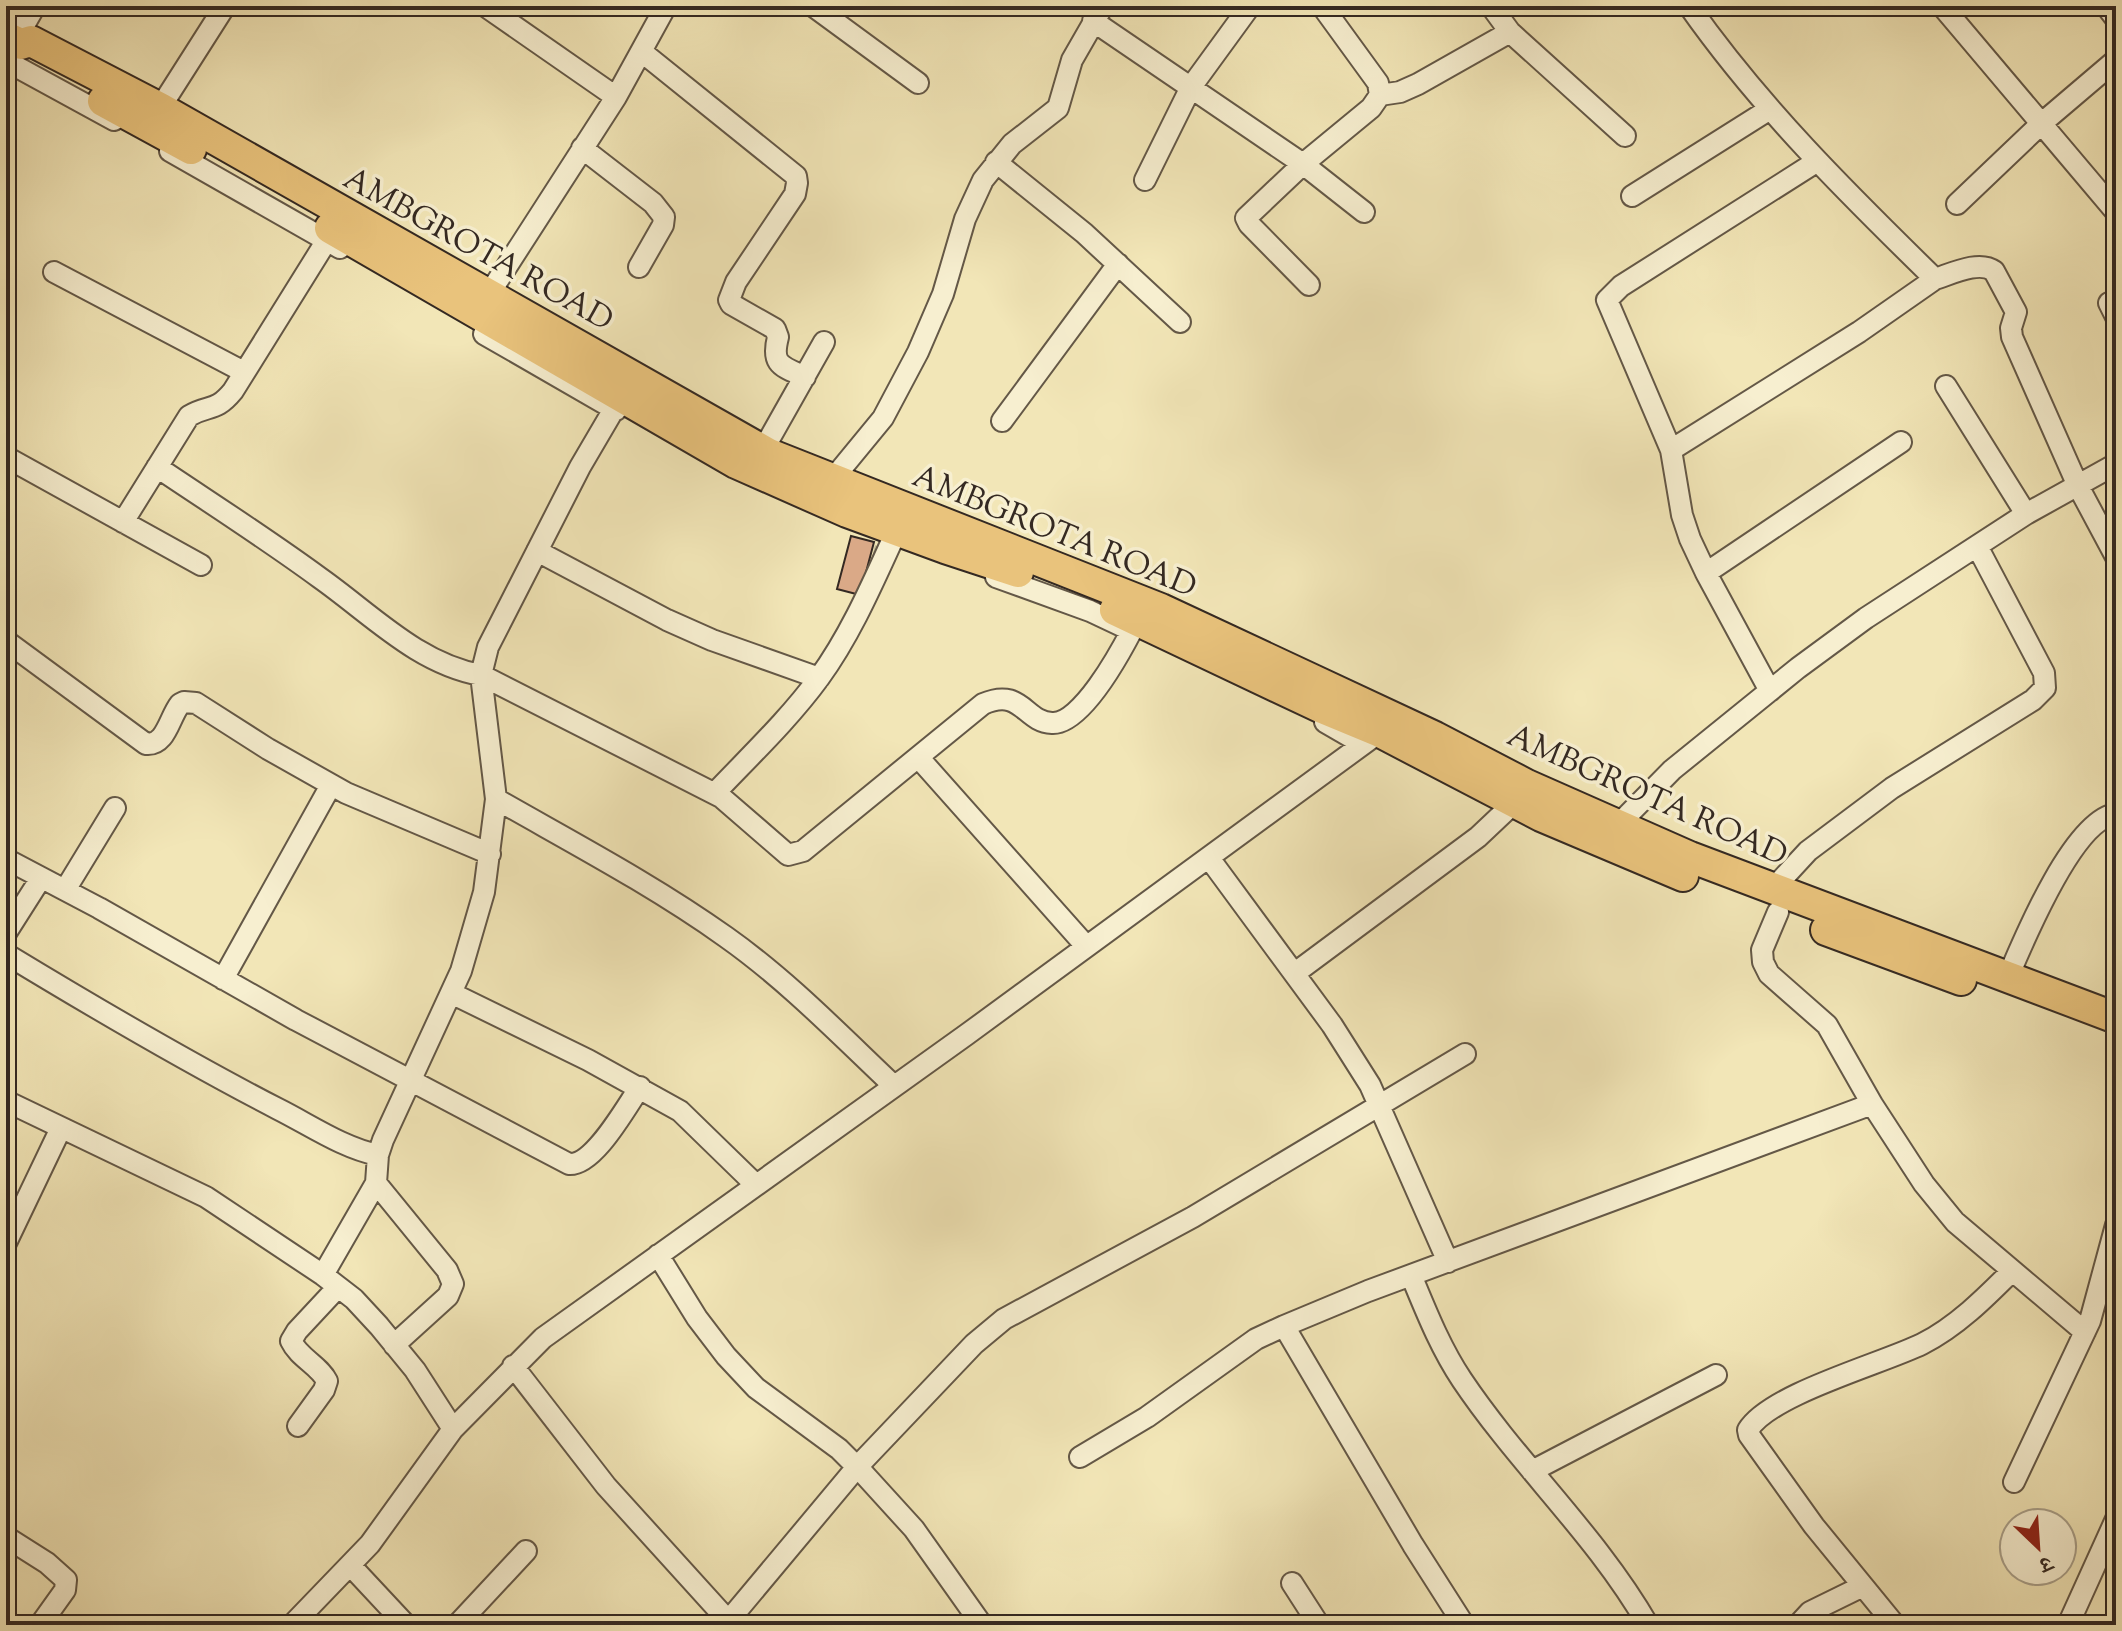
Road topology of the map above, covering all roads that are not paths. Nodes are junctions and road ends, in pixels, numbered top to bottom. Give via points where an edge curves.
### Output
1 (35, 6) edge
2 (225, 6) edge
3 (485, 6) edge
4 (666, 6) edge
5 (813, 6) edge
6 (1250, 6) edge
7 (1322, 6) edge
8 (1491, 6) edge
9 (1689, 6) edge
10 (1942, 6) edge
11 (2106, 6) edge
12 (1098, 14) edge
13 (2116, 19) edge
14 (1510, 32) junction
15 (12, 46) edge
16 (642, 52) junction
17 (2116, 60) edge
18 (918, 83) dead end
19 (1191, 87) junction
20 (1380, 95) junction
21 (616, 97) junction
22 (160, 108) junction
23 (1770, 109) junction
24 (2042, 123) junction
25 (1625, 136) dead end
26 (582, 148) junction
27 (996, 162) junction
28 (1816, 162) junction
29 (1303, 164) junction
30 (1145, 180) dead end
31 (1632, 196) dead end
32 (1957, 204) dead end
33 (1364, 212) dead end
34 (2116, 212) edge
35 (327, 240) junction
36 (1118, 264) junction
37 (639, 267) dead end
38 (54, 272) dead end
39 (1935, 279) junction
40 (1309, 285) dead end
41 (489, 294) junction
42 (1180, 322) dead end
43 (824, 342) dead end
44 (244, 372) junction
45 (805, 377) junction
46 (1946, 386) dead end
47 (614, 409) junction
48 (1002, 421) dead end
49 (1901, 442) dead end
50 (763, 450) junction
51 (1671, 450) junction
52 (6, 457) edge
53 (2116, 464) edge
54 (157, 467) junction
55 (832, 480) junction
56 (2078, 486) junction
57 (2026, 514) junction
58 (123, 522) junction
59 (892, 541) junction
60 (1977, 546) junction
61 (537, 551) junction
62 (2116, 557) edge
63 (201, 565) dead end
64 (1706, 573) junction
65 (1132, 630) junction
66 (6, 641) edge
67 (481, 675) junction
68 (819, 678) junction
69 (1770, 691) junction
70 (1372, 738) junction
71 (918, 757) junction
72 (331, 785) junction
73 (715, 793) junction
74 (496, 799) junction
75 (1514, 803) junction
76 (115, 808) dead end
77 (2116, 814) edge
78 (1617, 826) junction
79 (490, 854) junction
80 (1209, 858) junction
81 (6, 859) edge
82 (41, 878) junction
83 (65, 890) junction
84 (1775, 901) junction
85 (6, 933) edge
86 (1086, 946) junction
87 (6, 954) edge
88 (1295, 973) junction
89 (2008, 977) junction
90 (223, 979) junction
91 (451, 993) junction
92 (2116, 1018) edge
93 (2116, 1037) edge
94 (1465, 1054) dead end
95 (412, 1082) junction
96 (894, 1086) junction
97 (640, 1087) junction
98 (6, 1101) edge
99 (1872, 1104) junction
100 (1381, 1105) junction
101 (61, 1128) junction
102 (378, 1155) junction
103 (376, 1183) junction
104 (756, 1185) junction
105 (2116, 1225) edge
106 (6, 1243) edge
107 (658, 1255) junction
108 (1448, 1262) junction
109 (2012, 1271) junction
110 (1411, 1275) junction
111 (331, 1281) junction
112 (1284, 1326) junction
113 (2085, 1332) junction
114 (394, 1345) junction
115 (513, 1366) junction
116 (1716, 1375) dead end
117 (298, 1426) dead end
118 (453, 1429) junction
119 (1080, 1457) dead end
120 (857, 1467) junction
121 (1532, 1471) junction
122 (2014, 1482) dead end
123 (2116, 1519) edge
124 (6, 1537) edge
125 (526, 1551) dead end
126 (350, 1565) junction
127 (1292, 1583) dead end
128 (1863, 1586) junction
129 (974, 1622) edge
130 (728, 1624) edge
131 (40, 1625) edge
132 (292, 1625) edge
133 (406, 1625) edge
134 (457, 1625) edge
135 (1319, 1625) edge
136 (1464, 1625) edge
137 (1648, 1625) edge
138 (1798, 1625) edge
139 (1895, 1625) edge
140 (2068, 1625) edge

1 - 15 street
2 - 22 street
3 - 21 street
4 - 16 street
5 - 18 street
6 - 19 street
7 - 20 street via 1378,83
8 - 14 street
9 - 23 street
10 - 24 street
11 - 13 street
12 - 19 street
12 - 27 street via 1072,60 1058,108
14 - 20 street via 1418,84
14 - 25 street
15 - 22 main road, AMBGROTA ROAD via 35,43
15 - 35 street
15 - 70 main road via 736,463 847,512 1024,573 1120,613
16 - 21 street
16 - 45 street via 796,176 795,194 729,300 775,329 776,359
17 - 24 street
19 - 29 street
19 - 30 street
20 - 29 street
21 - 26 street
22 - 41 main road, AMBGROTA ROAD
23 - 28 street
23 - 31 street
24 - 32 street
24 - 34 street
26 - 37 street via 664,217
26 - 41 street
27 - 36 street
27 - 55 street via 972,202 943,294 897,395
28 - 39 street
28 - 51 street via 1609,296 1608,306
29 - 33 street
29 - 40 street via 1246,218
35 - 44 street
35 - 47 street
36 - 42 street
36 - 48 street
38 - 44 street
39 - 51 street
39 - 56 street via 1976,267 1994,271 2016,312 2012,337
41 - 50 main road, AMBGROTA ROAD
43 - 45 street
44 - 54 street via 219,406 189,416
45 - 50 street
46 - 57 street
47 - 59 street via 738,476
47 - 61 street
49 - 64 street
50 - 55 main road, AMBGROTA ROAD
51 - 64 street via 1682,515
52 - 58 street
53 - 56 street
54 - 58 street
54 - 67 street via 399,638 458,671
55 - 78 main road, AMBGROTA ROAD via 1161,609
56 - 57 street
56 - 62 street
57 - 60 street
58 - 63 street
59 - 65 street
59 - 68 street
60 - 69 street via 1866,618
60 - 84 street via 2044,673 2045,688 1819,842
61 - 67 street via 488,647
61 - 68 street via 667,620
64 - 69 street
65 - 70 street
65 - 71 street via 1069,719 1052,723 1018,703 993,700
66 - 72 street via 146,744 159,741 180,704 191,702
67 - 73 street
67 - 74 street
68 - 73 street
69 - 78 street via 1672,770
70 - 75 main road
70 - 80 street
71 - 73 street via 794,855 778,848
71 - 86 street
72 - 79 street
72 - 90 street
74 - 79 street
74 - 96 street via 727,937 793,990
75 - 84 main road via 1626,853
75 - 88 street via 1478,837
76 - 83 street
77 - 89 street via 2099,819 2084,833
78 - 84 main road, AMBGROTA ROAD
79 - 91 street via 484,892
80 - 86 street
80 - 88 street
81 - 82 street
82 - 83 street
82 - 85 street
83 - 90 street
84 - 89 main road, AMBGROTA ROAD via 1873,925
84 - 93 main road
84 - 99 street via 1762,950 1765,968 1827,1025
86 - 96 street
87 - 102 street via 247,1093
88 - 100 street
89 - 92 main road, AMBGROTA ROAD
90 - 95 street
91 - 95 street
91 - 97 street
94 - 100 street
95 - 97 street via 575,1165 593,1154
95 - 102 street
96 - 104 street
97 - 104 street via 680,1111
98 - 101 street
99 - 108 street
99 - 109 street via 1938,1204
100 - 108 street
100 - 120 street via 1193,1217 1004,1319
101 - 106 street
101 - 111 street via 206,1197
102 - 103 street
103 - 111 street
103 - 114 street via 453,1284 448,1296
104 - 107 street
105 - 113 street
107 - 115 street
107 - 120 street via 697,1318 756,1388
108 - 110 street
109 - 113 street
109 - 128 street via 1939,1335 1823,1382 1763,1414 1748,1430
110 - 112 street
110 - 121 street via 1447,1358
111 - 114 street
111 - 117 street via 291,1341 327,1381
112 - 119 street via 1256,1339 1147,1417
112 - 136 street
113 - 122 street
114 - 118 street
115 - 118 street
115 - 130 street via 606,1486
116 - 121 street
118 - 126 street
120 - 129 street via 914,1529
120 - 130 street
121 - 137 street
123 - 140 street
124 - 131 street via 66,1580 65,1590
125 - 134 street
126 - 132 street
126 - 133 street
127 - 135 street
128 - 138 street via 1810,1612
128 - 139 street

